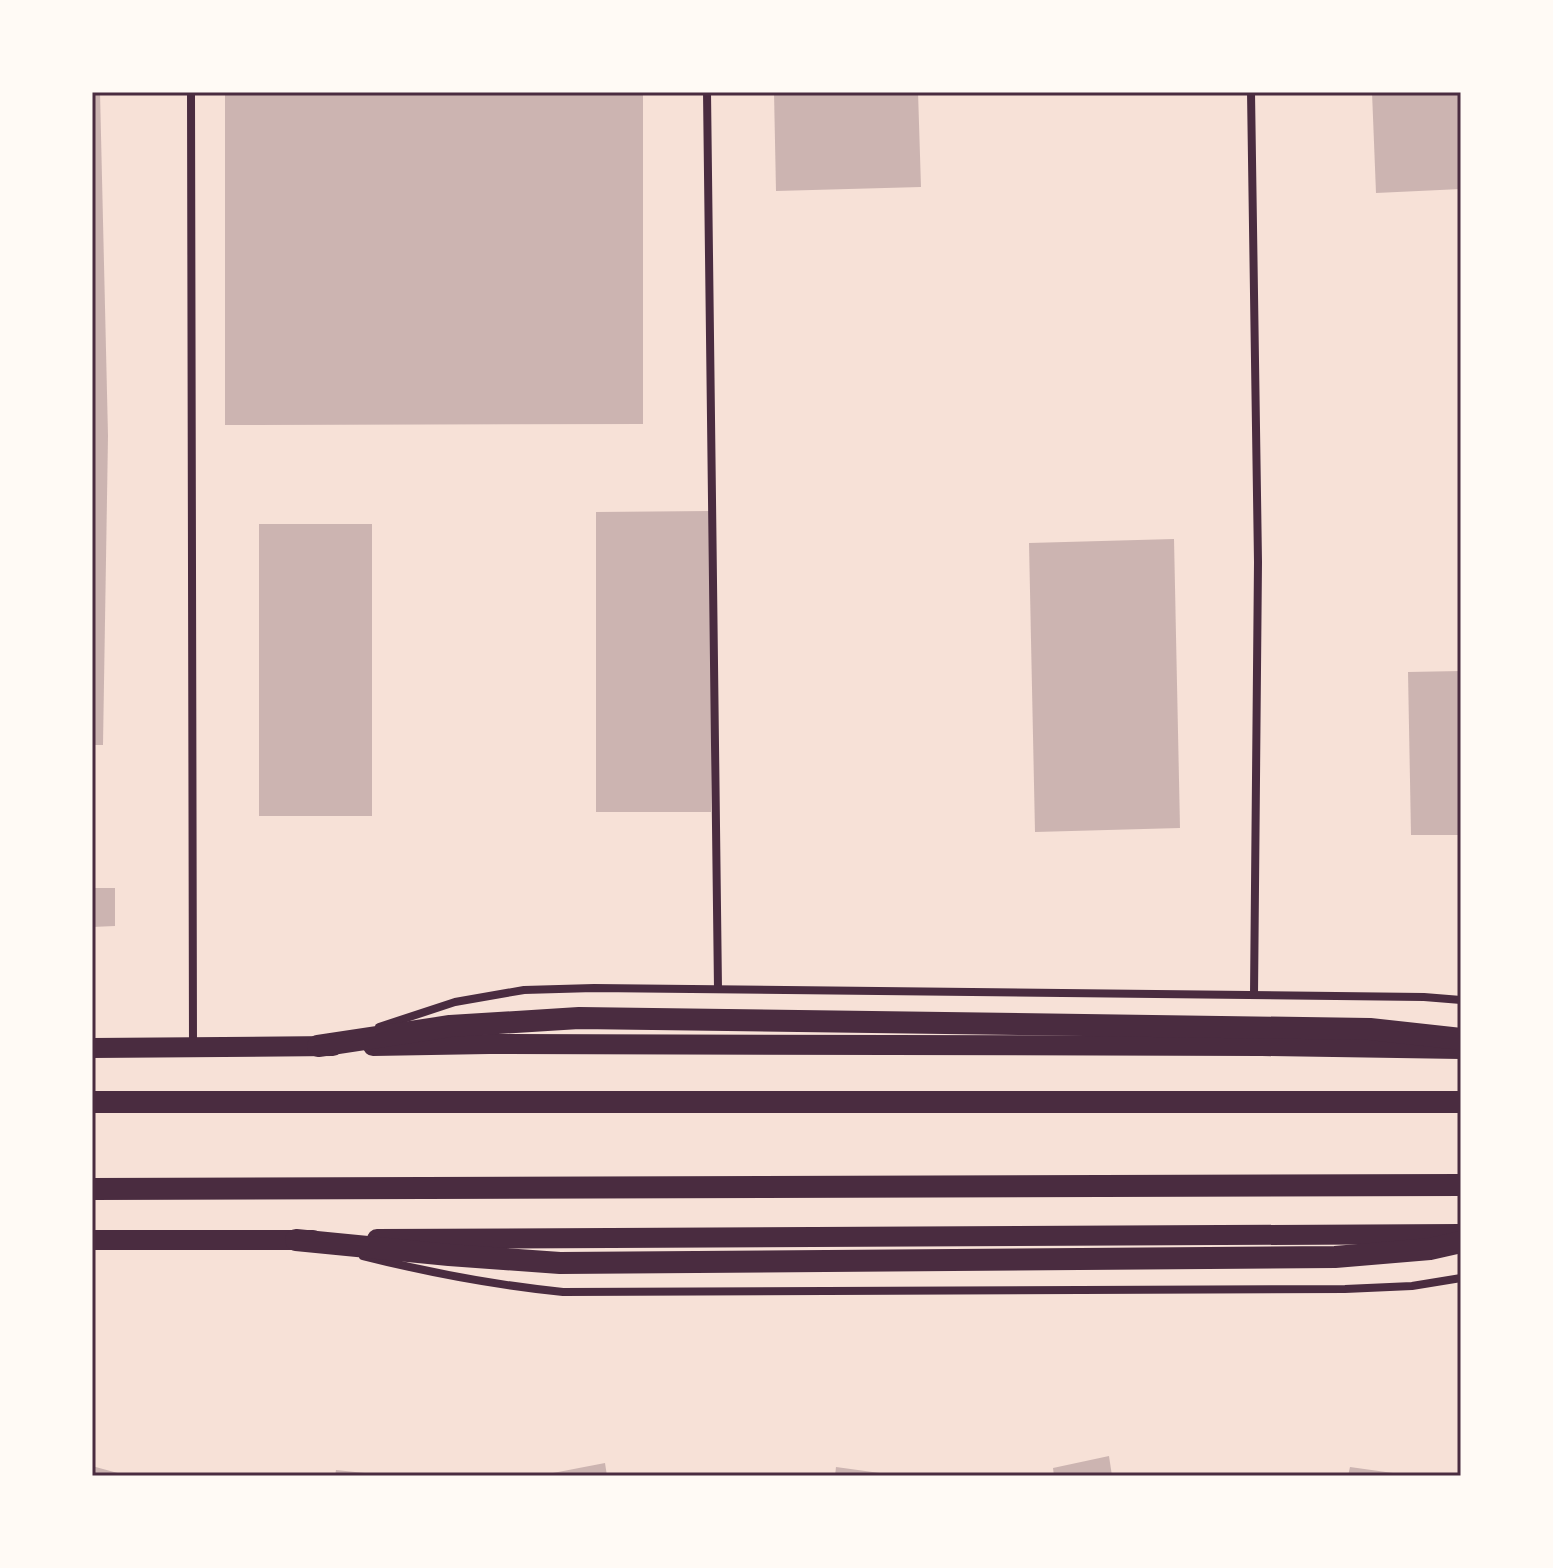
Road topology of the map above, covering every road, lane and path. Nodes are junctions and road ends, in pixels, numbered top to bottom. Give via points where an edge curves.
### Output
1 (191, 92) edge
2 (707, 92) edge
3 (1251, 92) edge
4 (718, 989) junction
5 (1254, 995) junction
6 (1461, 1000) edge
7 (1461, 1039) edge
8 (318, 1046) junction
9 (92, 1048) edge
10 (193, 1049) junction
11 (1461, 1049) edge
12 (92, 1102) edge
13 (1461, 1102) edge
14 (1461, 1185) edge
15 (92, 1189) edge
16 (1461, 1234) edge
17 (92, 1240) edge
18 (296, 1240) junction
19 (1461, 1242) edge
20 (1461, 1278) edge

1 - 10 street
2 - 4 street
3 - 5 street via 1258,562
4 - 5 street
4 - 8 street via 524,990 455,1002
5 - 6 street
7 - 8 highway via 1370,1029 579,1018 450,1026
8 - 10 main road
8 - 11 main road
9 - 10 main road
12 - 13 highway
14 - 15 highway
16 - 18 main road
17 - 18 main road
18 - 19 highway via 560,1263 1335,1257
18 - 20 street via 433,1273 563,1292 1345,1289

